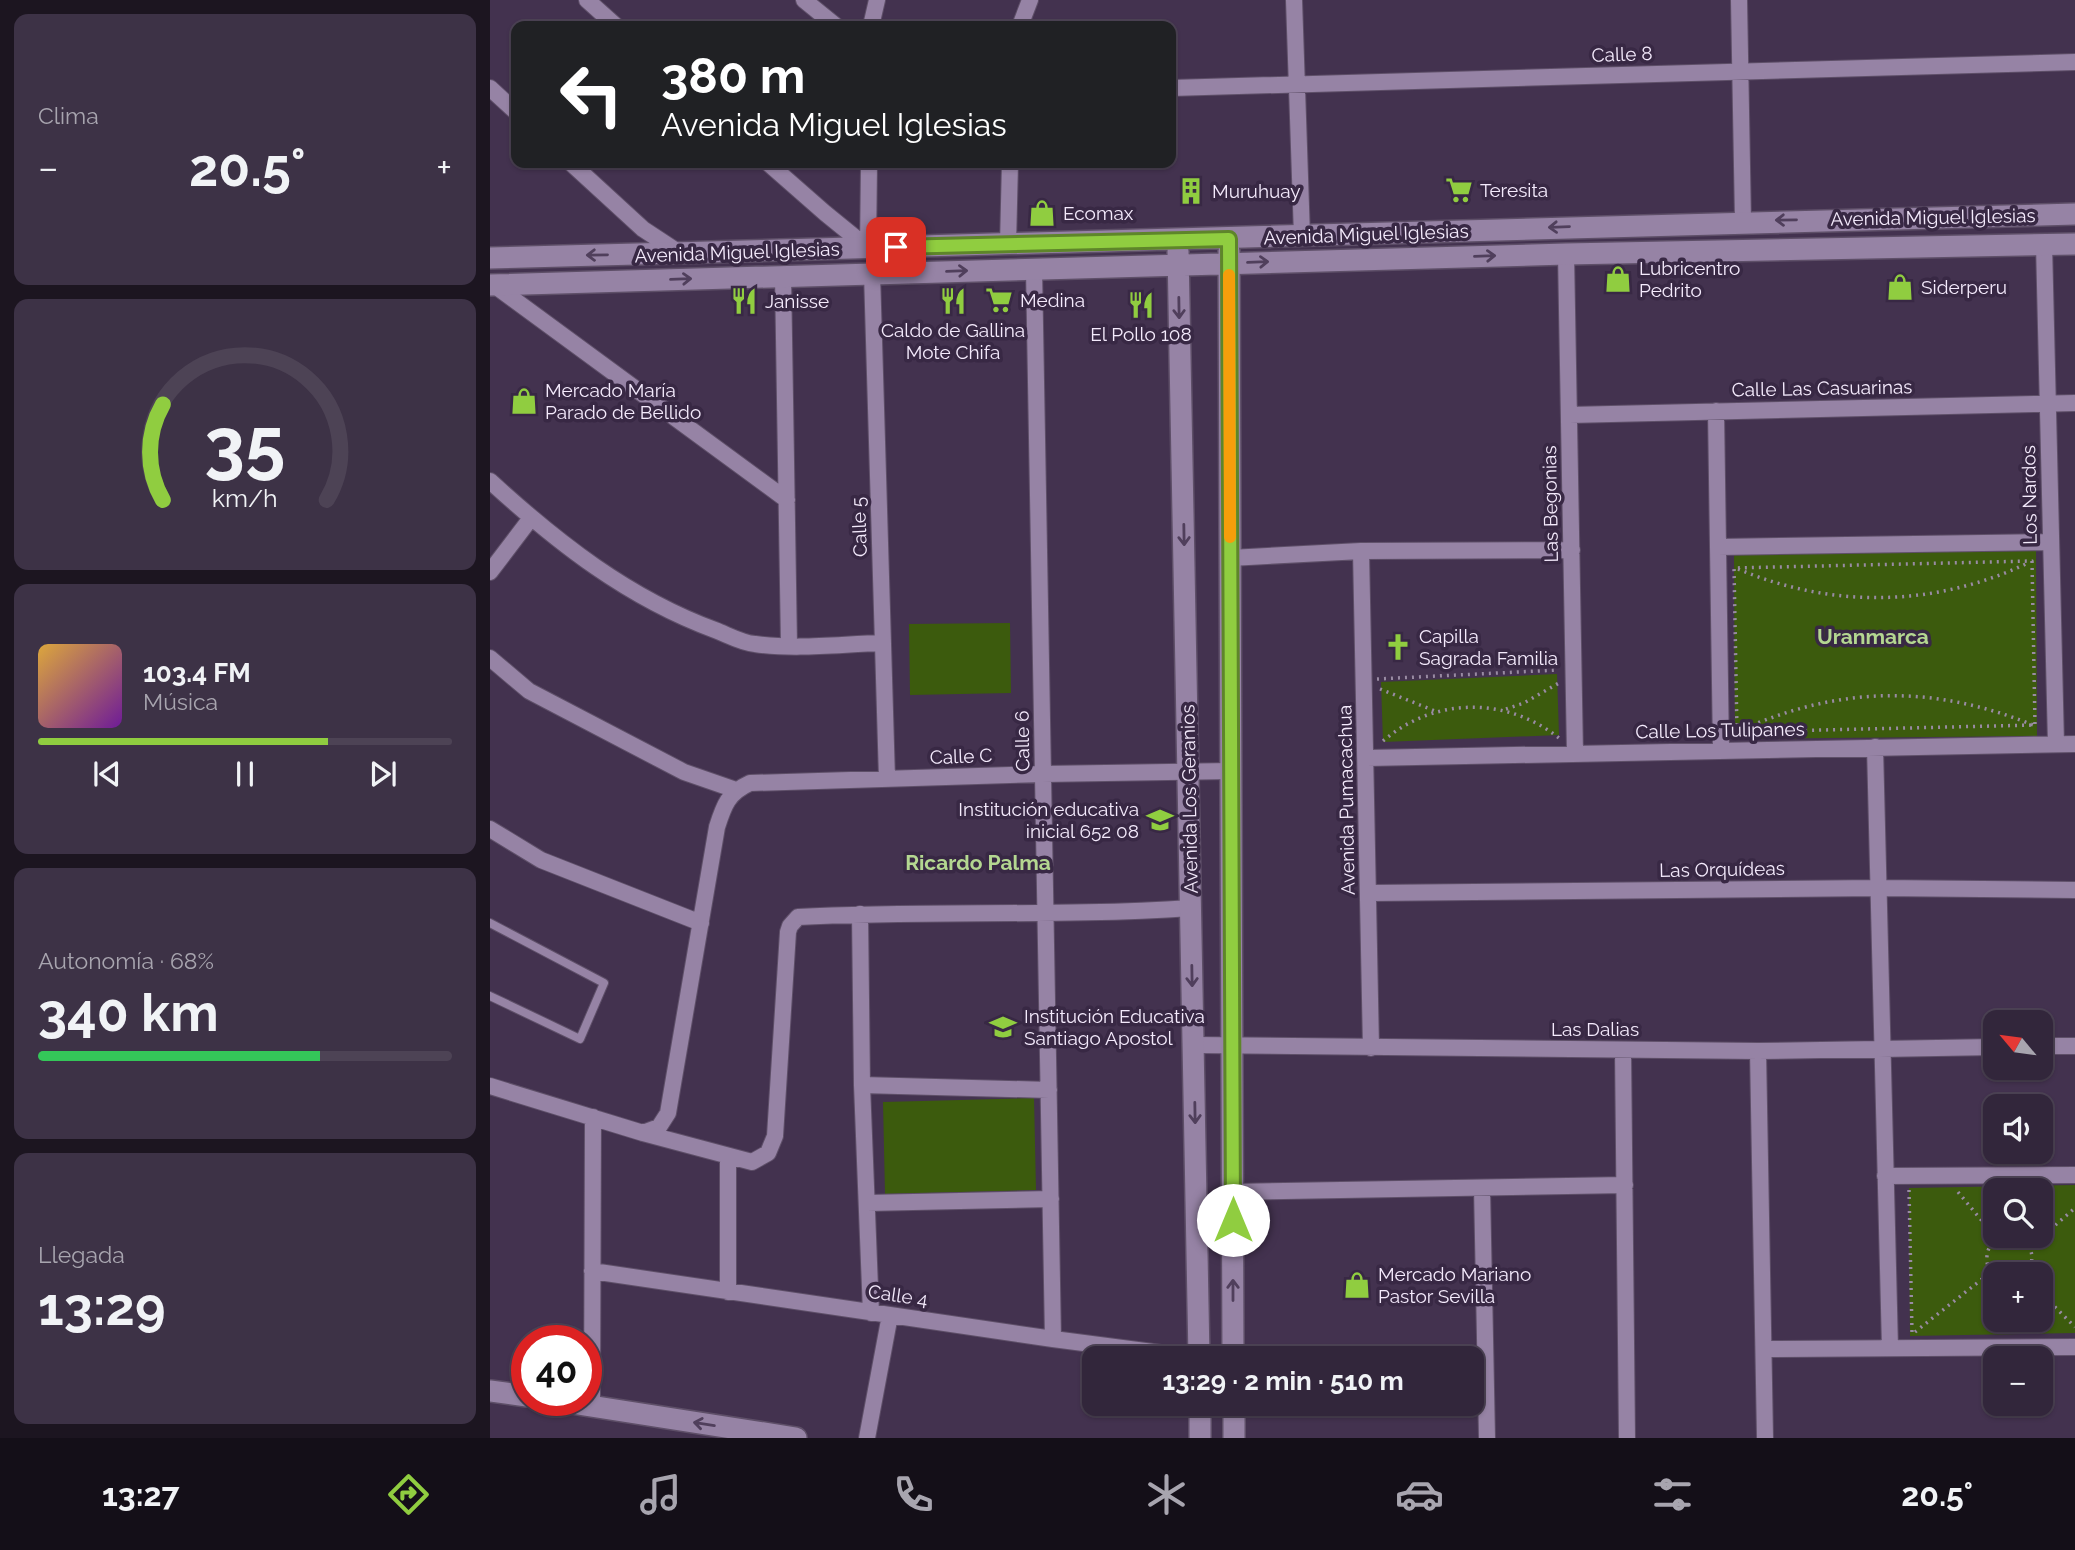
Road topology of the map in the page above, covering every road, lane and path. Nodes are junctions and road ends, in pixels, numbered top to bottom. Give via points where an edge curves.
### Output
1 (587, 0) edge
2 (804, 0) edge
3 (877, 0) edge
4 (1030, 0) edge
5 (1294, 0) edge
6 (1739, 0) edge
7 (610, 21) edge
8 (829, 21) edge
9 (873, 21) edge
10 (1022, 21) edge
11 (2075, 62) edge
12 (1741, 71) junction
13 (1298, 84) junction
14 (490, 88) edge
15 (1176, 88) edge
16 (511, 107) edge
17 (576, 168) edge
18 (774, 168) edge
19 (869, 168) edge
20 (1010, 168) edge
21 (2075, 214) edge
22 (1742, 221) junction
23 (1302, 236) junction
24 (1229, 239) junction
25 (1178, 240) junction
26 (1007, 244) junction
27 (2044, 244) junction
28 (2075, 244) edge
29 (868, 248) junction
30 (681, 254) junction
31 (1566, 254) junction
32 (490, 258) edge
33 (1229, 263) junction
34 (1178, 264) junction
35 (1034, 269) junction
36 (872, 273) junction
37 (783, 276) junction
38 (492, 285) edge
39 (2048, 403) junction
40 (2075, 403) edge
41 (1716, 411) junction
42 (1569, 415) junction
43 (490, 481) edge
44 (787, 500) junction
45 (531, 518) junction
46 (2051, 542) junction
47 (1718, 547) junction
48 (1572, 550) junction
49 (1361, 551) junction
50 (1230, 558) junction
51 (2032, 561) junction
52 (1734, 568) junction
53 (490, 572) edge
54 (883, 643) junction
55 (789, 646) junction
56 (490, 658) edge
57 (1574, 669) junction
58 (1364, 680) junction
59 (1504, 710) junction
60 (1437, 711) junction
61 (2035, 726) junction
62 (1737, 732) junction
63 (2056, 744) junction
64 (2075, 744) edge
65 (1875, 747) junction
66 (1721, 751) junction
67 (1575, 754) junction
68 (1367, 758) junction
69 (1231, 771) junction
70 (1188, 772) junction
71 (1043, 774) junction
72 (887, 779) junction
73 (736, 790) junction
74 (490, 829) edge
75 (1878, 888) junction
76 (2075, 890) edge
77 (1370, 893) junction
78 (1191, 908) junction
79 (1046, 912) junction
80 (860, 914) junction
81 (490, 923) edge
82 (701, 923) junction
83 (490, 996) edge
84 (1194, 1045) junction
85 (1232, 1046) junction
86 (2053, 1046) edge
87 (2075, 1046) edge
88 (1983, 1047) edge
89 (1371, 1048) junction
90 (1882, 1048) junction
91 (1623, 1050) junction
92 (1758, 1051) junction
93 (862, 1085) junction
94 (490, 1087) edge
95 (1049, 1090) junction
96 (593, 1117) junction
97 (643, 1133) junction
98 (728, 1156) junction
99 (2075, 1175) edge
100 (1885, 1176) junction
101 (1625, 1185) junction
102 (1482, 1188) junction
103 (1968, 1188) dead end
104 (1920, 1189) dead end
105 (1233, 1192) junction
106 (1051, 1199) junction
107 (867, 1203) junction
108 (2075, 1208) edge
109 (1983, 1222) edge
110 (2053, 1227) edge
111 (2029, 1248) edge
112 (2031, 1262) edge
113 (592, 1271) junction
114 (1983, 1281) edge
115 (728, 1292) junction
116 (2053, 1305) edge
117 (871, 1312) junction
118 (890, 1315) junction
119 (592, 1325) edge
120 (2075, 1327) edge
121 (1912, 1334) junction
122 (1925, 1334) dead end
123 (1052, 1339) junction
124 (1106, 1346) edge
125 (1199, 1346) edge
126 (1233, 1346) edge
127 (2075, 1347) edge
128 (1889, 1348) junction
129 (1764, 1349) junction
130 (490, 1391) edge
131 (511, 1394) edge
132 (602, 1408) edge
133 (1200, 1416) edge
134 (1234, 1416) edge
135 (796, 1438) edge
136 (867, 1438) edge
137 (1200, 1438) edge
138 (1234, 1438) edge
139 (1487, 1438) edge
140 (1627, 1438) edge
141 (1765, 1438) edge

1 - 7 street
2 - 8 street
3 - 9 street
4 - 10 street
5 - 13 street
6 - 12 street
11 - 12 street, Calle 8
12 - 13 street, Calle 8
12 - 22 street
13 - 15 street, Calle 8
13 - 23 street
14 - 16 street
17 - 30 street via 643,229
18 - 29 street
19 - 29 street
20 - 26 street
21 -> 22 main road, Avenida Miguel Iglesias
22 -> 23 main road, Avenida Miguel Iglesias
23 - 24 main road, Avenida Miguel Iglesias
24 - 25 main road, Avenida Miguel Iglesias
24 - 33 main road
25 - 26 main road, Avenida Miguel Iglesias
25 - 34 main road, Avenida Los Geranios
26 - 29 main road, Avenida Miguel Iglesias
27 - 28 main road, Avenida Miguel Iglesias
27 - 31 main road, Avenida Miguel Iglesias
27 - 39 street, Los Nardos
29 - 30 main road, Avenida Miguel Iglesias
30 -> 32 main road, Avenida Miguel Iglesias
33 -> 31 main road, Avenida Miguel Iglesias
31 - 42 street, Las Begonias
33 - 34 main road, Avenida Miguel Iglesias
33 - 50 main road
34 - 35 main road, Avenida Miguel Iglesias
34 -> 70 main road, Avenida Los Geranios
36 -> 35 main road, Avenida Miguel Iglesias
35 - 71 street, Calle 6
36 - 37 main road, Avenida Miguel Iglesias
36 - 54 street, Calle 5
38 -> 37 main road, Avenida Miguel Iglesias
37 - 44 street
38 - 44 street
39 - 40 street, Calle Las Casuarinas
39 - 41 street, Calle Las Casuarinas
39 - 46 street, Los Nardos
41 - 42 street, Calle Las Casuarinas
41 - 47 street
42 - 48 street, Las Begonias
43 - 45 street
44 - 55 street
45 - 53 street
45 - 55 street via 605,574 676,616 752,644
46 - 47 street
46 - 63 street, Los Nardos
47 - 66 street
48 - 49 street
48 - 57 street, Las Begonias
49 - 50 street
49 - 58 street, Avenida Pumacachua
50 - 69 main road
51 - 52 path
51 - 52 path via 1960,588 1883,599 1807,592
51 - 61 path
52 - 62 path
54 - 55 street
54 - 72 street, Calle 5
56 - 73 street via 529,691 684,772
57 - 58 path
57 - 59 path via 1541,694
57 - 67 street, Las Begonias
58 - 60 path
58 - 68 street, Avenida Pumacachua
59 - 60 path via 1471,706
59 - 67 path via 1551,731
60 - 68 path via 1391,734
61 - 62 path
61 - 62 path via 1950,699 1891,695 1812,705
61 - 63 path
63 - 64 street, Calle Los Tulipanes
63 - 65 street, Calle Los Tulipanes
65 - 66 street, Calle Los Tulipanes
65 - 75 street
66 - 67 street, Calle Los Tulipanes
67 - 68 street, Calle Los Tulipanes
68 - 77 street, Avenida Pumacachua
69 - 70 street, Calle C
69 - 85 main road
70 - 71 street, Calle C
70 - 78 main road, Avenida Los Geranios
71 - 72 street, Calle C
71 - 79 street, Calle 6
72 - 73 street, Calle C via 750,783
73 - 82 street via 723,806 717,827
74 - 82 street via 541,860
75 - 76 street, Las Orquídeas
75 - 77 street, Las Orquídeas
75 - 90 street
77 - 89 street, Avenida Pumacachua
78 - 79 street
78 -> 84 main road, Avenida Los Geranios
79 - 80 street
79 - 95 street, Calle 6
80 - 93 street
80 - 98 street via 798,917 790,926 775,1136 768,1153 752,1163
81 - 83 lane via 604,983 580,1039
82 - 97 street via 668,1112 659,1127
84 - 85 street, Las Dalias
84 -> 125 main road, Avenida Los Geranios
85 - 89 street, Las Dalias
85 - 105 main road
86 - 87 street
88 - 90 street, Las Dalias
89 - 91 street, Las Dalias
90 - 92 street, Las Dalias
90 - 100 street
91 - 92 street, Las Dalias
91 - 101 street
92 - 129 street
93 - 95 street
93 - 107 street
94 - 96 street
95 - 106 street, Calle 6
96 - 97 street
96 - 113 street
97 - 98 street
98 - 115 street
99 - 100 street
100 - 128 street
101 - 102 street
101 - 140 street
102 - 105 street
102 - 139 street
103 - 109 path via 1955,1188
104 - 121 path via 1909,1189
126 -> 105 main road
106 - 107 street
106 - 123 street, Calle 6
107 - 117 street
108 - 110 path
111 - 112 path
113 - 115 street, Calle 4
113 - 119 street
114 - 121 path
115 - 117 street, Calle 4
116 - 120 path
117 - 118 street, Calle 4
118 - 123 street, Calle 4
118 - 136 street
121 - 122 path
123 - 124 street, Calle 4
127 - 128 street
128 - 129 street
129 - 141 street
130 - 131 main road
135 -> 132 main road
133 - 137 main road
134 - 138 main road

